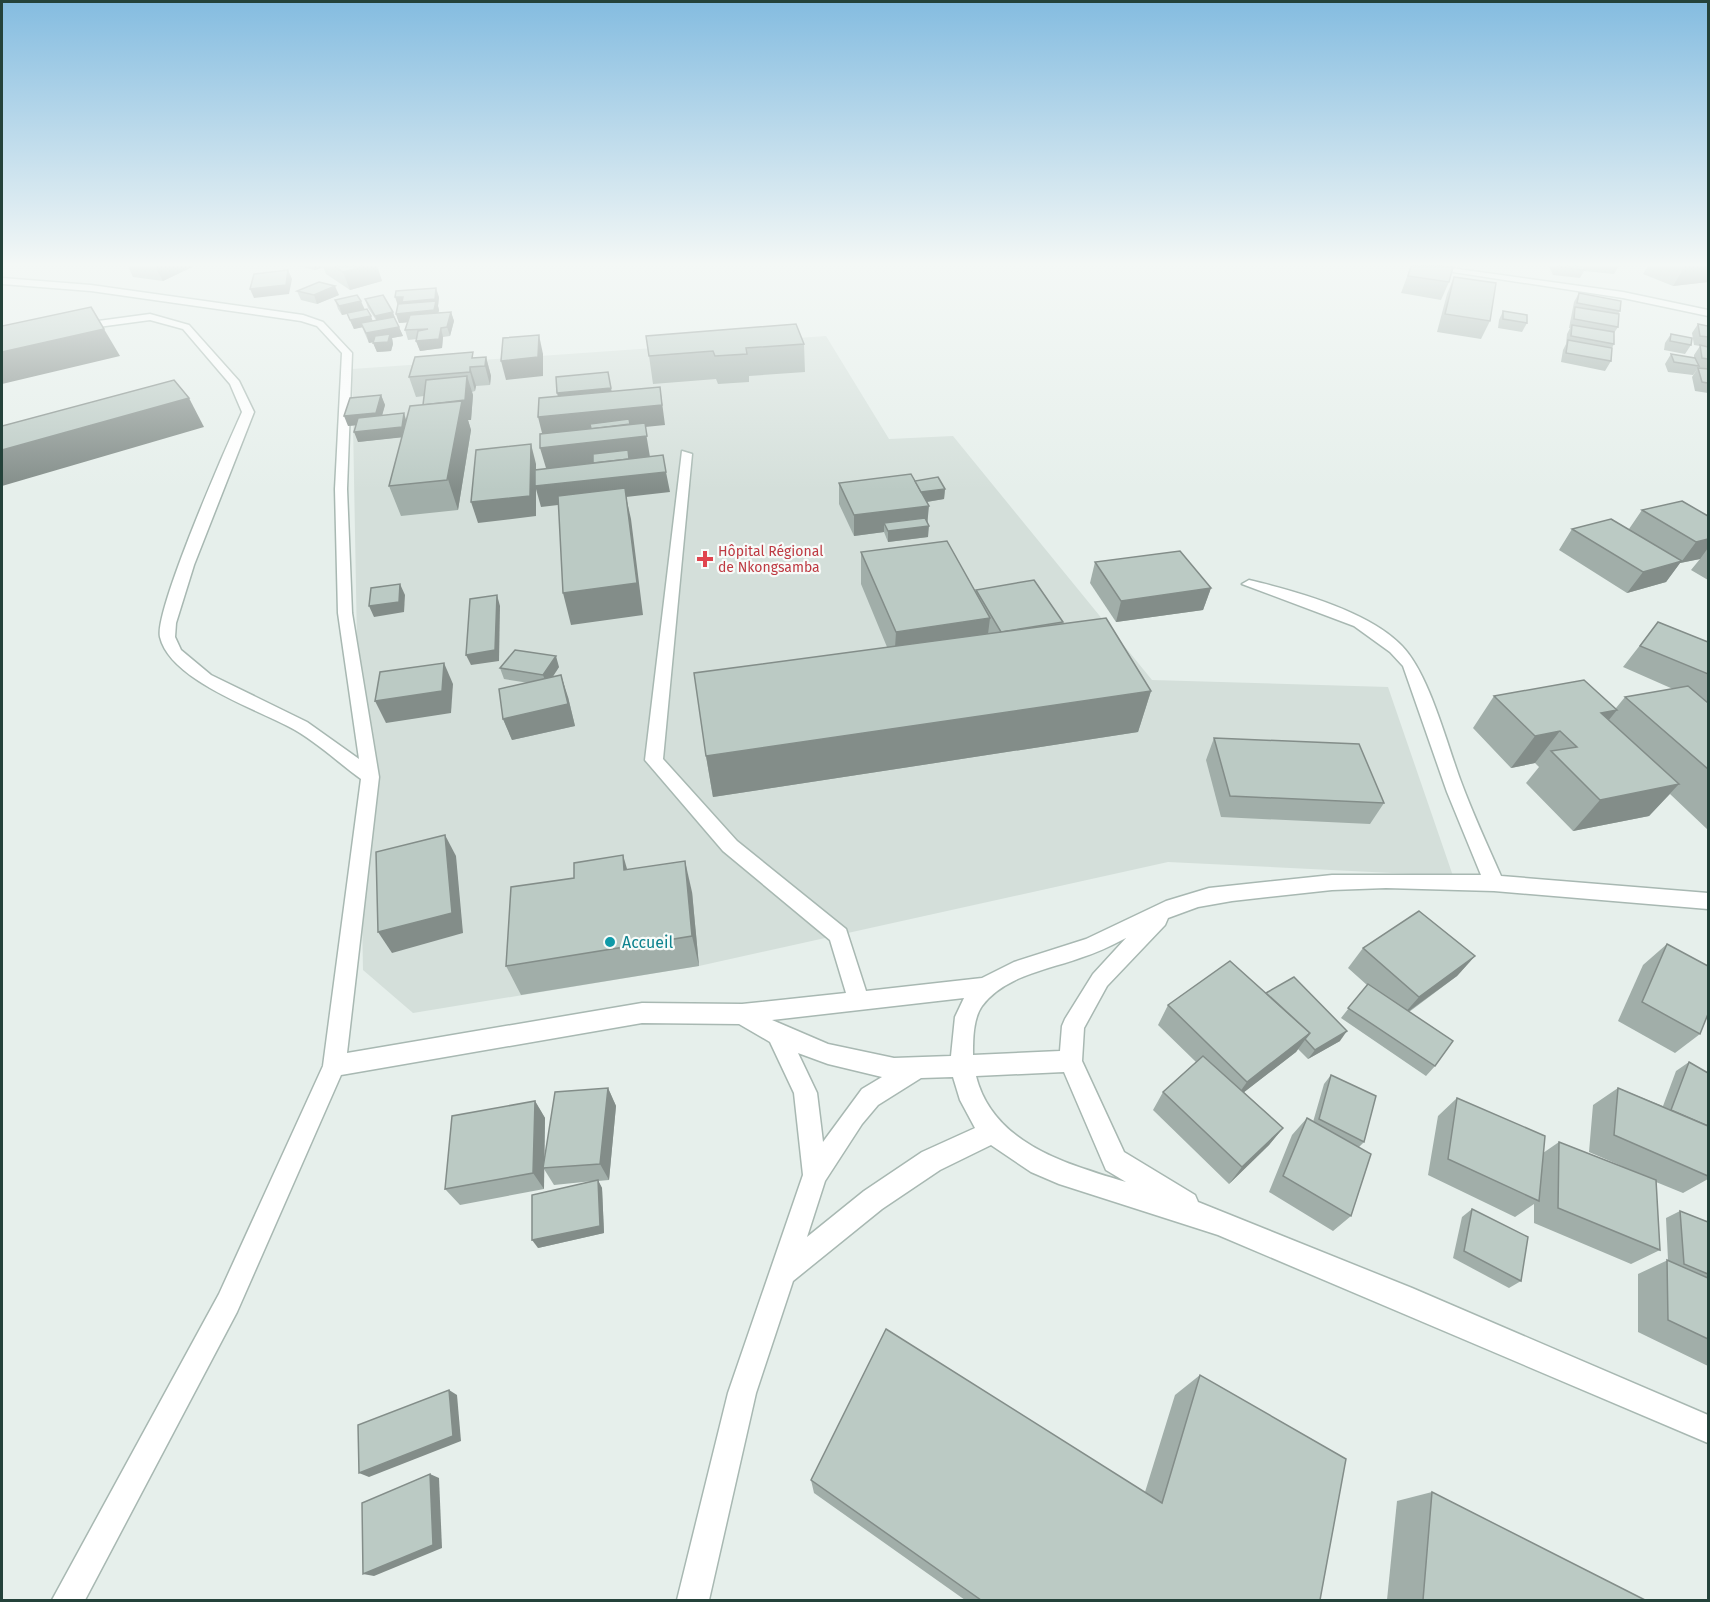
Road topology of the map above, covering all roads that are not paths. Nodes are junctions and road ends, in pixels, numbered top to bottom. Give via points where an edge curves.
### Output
1 (198, 341) edge
2 (339, 341) edge
3 (686, 454) dead end
4 (1249, 585) dead end
5 (370, 777) junction
6 (1523, 885) junction
7 (1708, 901) edge
8 (1165, 912) junction
9 (982, 987) junction
10 (860, 1001) junction
11 (742, 1014) junction
12 (778, 1035) junction
13 (1071, 1061) junction
14 (334, 1066) junction
15 (962, 1066) junction
16 (916, 1069) junction
17 (993, 1132) junction
18 (815, 1175) junction
19 (1213, 1220) junction
20 (784, 1271) junction
21 (1708, 1429) edge
22 (68, 1600) edge
23 (693, 1600) edge

1 - 5 street via 235,383 248,412 207,508 166,636 176,655 224,690 300,726
2 - 5 street via 347,353 341,489 345,613
3 - 10 street via 654,760 730,846 839,935
4 - 6 street via 1357,622 1400,650 1410,665 1494,883
5 - 14 street
6 - 7 street
6 - 8 street via 1313,883 1227,893 1187,902
8 - 9 street via 1079,950 1034,962
8 - 13 street via 1101,980 1072,1026
9 - 10 street
9 - 15 street via 963,1023
10 - 11 street
11 - 12 street
11 - 14 street via 642,1013
12 - 16 street via 828,1054 894,1069
12 - 18 street via 804,1093
13 - 15 street
13 - 19 street via 1115,1161
14 - 22 street via 228,1303
15 - 16 street
15 - 17 street via 970,1099
16 - 18 street via 870,1097
17 - 19 street via 1035,1164
17 - 20 street via 931,1161 882,1193
18 - 20 street
19 - 21 street
20 - 23 street via 742,1393

